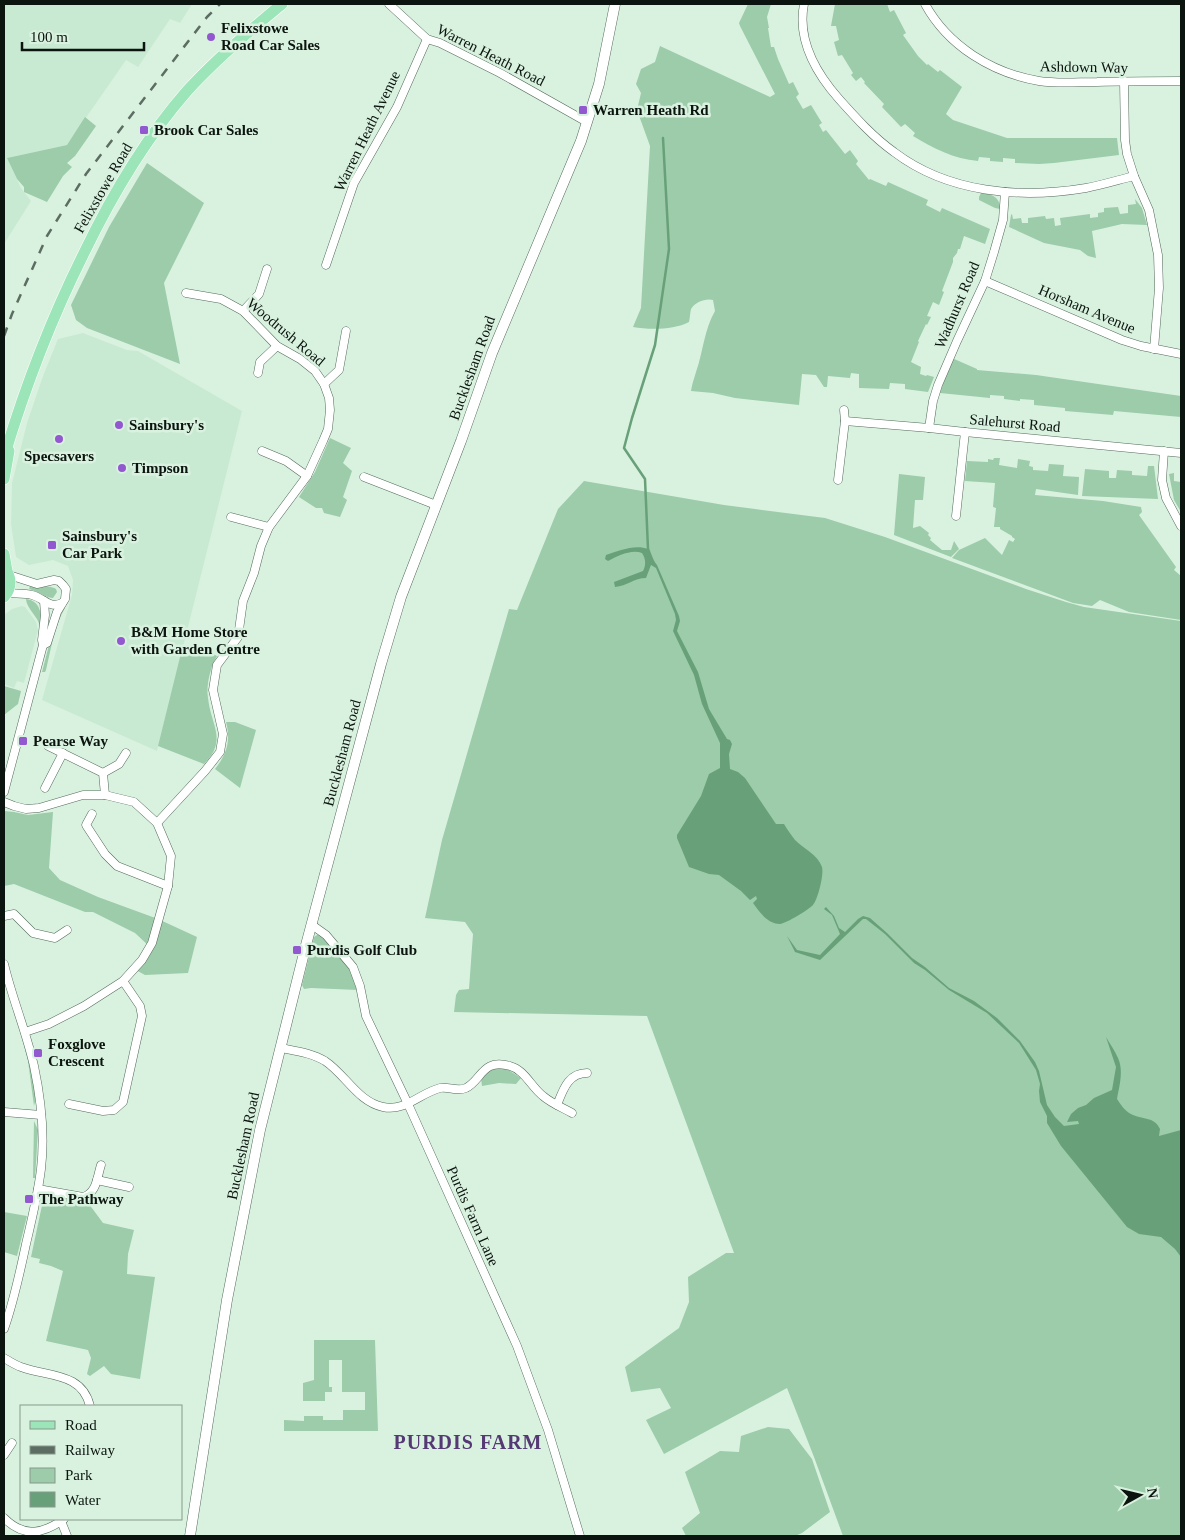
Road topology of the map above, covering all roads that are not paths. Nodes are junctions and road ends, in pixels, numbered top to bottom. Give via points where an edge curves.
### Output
1 (282, 4) edge
2 (389, 4) edge
3 (615, 4) edge
4 (804, 4) edge
5 (925, 4) edge
6 (427, 39) junction
7 (1181, 81) edge
8 (1124, 82) junction
9 (587, 122) junction
10 (1134, 176) junction
11 (1005, 192) junction
12 (326, 266) dead end
13 (266, 268) dead end
14 (985, 281) junction
15 (186, 293) dead end
16 (243, 310) junction
17 (346, 331) dead end
18 (277, 346) junction
19 (1154, 349) junction
20 (1181, 354) edge
21 (258, 373) dead end
22 (324, 384) junction
23 (844, 410) dead end
24 (845, 421) junction
25 (930, 428) junction
26 (12, 429) junction
27 (965, 432) junction
28 (262, 451) dead end
29 (1164, 451) junction
30 (1181, 453) edge
31 (4, 457) edge
32 (307, 476) junction
33 (364, 478) dead end
34 (4, 479) edge
35 (838, 480) dead end
36 (436, 505) junction
37 (956, 516) dead end
38 (231, 517) dead end
39 (1181, 526) edge
40 (269, 527) junction
41 (4, 554) edge
42 (6, 571) edge
43 (6, 595) edge
44 (44, 601) junction
45 (62, 603) junction
46 (43, 645) junction
47 (48, 746) dead end
48 (63, 753) junction
49 (126, 753) dead end
50 (103, 773) junction
51 (45, 788) dead end
52 (4, 792) edge
53 (105, 794) junction
54 (4, 802) edge
55 (92, 814) dead end
56 (157, 823) junction
57 (168, 886) junction
58 (4, 916) edge
59 (312, 925) junction
60 (67, 930) dead end
61 (4, 964) edge
62 (123, 982) junction
63 (25, 1032) junction
64 (281, 1048) junction
65 (587, 1073) dead end
66 (69, 1104) dead end
67 (408, 1104) junction
68 (557, 1105) junction
69 (4, 1112) edge
70 (572, 1113) dead end
71 (41, 1115) junction
72 (100, 1165) dead end
73 (97, 1180) junction
74 (129, 1188) dead end
75 (38, 1189) junction
76 (4, 1329) edge
77 (4, 1358) edge
78 (90, 1405) edge
79 (12, 1443) dead end
80 (4, 1455) edge
81 (4, 1518) edge
82 (63, 1520) edge
83 (67, 1536) edge
84 (190, 1536) edge
85 (580, 1536) edge

1 - 26 main road, Felixstowe Road via 198,79 128,169 65,291
2 - 6 street, Warren Heath Road
3 - 9 street, Bucklesham Road via 599,84
4 - 11 street via 804,35 818,72 853,115 880,141 938,177 956,184
5 - 8 street, Ashdown Way via 949,36 969,53 995,68 1041,81
6 - 9 street, Warren Heath Road via 500,73
6 - 12 street, Warren Heath Avenue via 397,107 354,183
7 - 8 street, Ashdown Way
8 - 10 street via 1125,140
9 - 36 street, Bucklesham Road via 492,354
10 - 11 street via 1054,192
10 - 19 street via 1149,210 1158,255
11 - 14 street, Wadhurst Road via 1003,220
13 - 16 street via 258,294
14 - 19 street, Horsham Avenue via 1122,340
14 - 25 street, Wadhurst Road via 938,385
15 - 16 street, Woodrush Road via 221,299
16 - 18 street, Woodrush Road
17 - 22 street via 339,370
18 - 21 street via 260,362
18 - 22 street, Woodrush Road via 315,371
19 - 20 street, Horsham Avenue
22 - 32 street, Woodrush Road via 329,398 328,428
23 - 24 street
24 - 25 street, Salehurst Road
24 - 35 street
25 - 27 street, Salehurst Road
26 - 31 main road, Felixstowe Road
26 - 34 main road, Felixstowe Road
27 - 29 street, Salehurst Road
27 - 37 street
28 - 32 street
29 - 30 street, Salehurst Road
29 - 39 street via 1162,480 1166,498
32 - 40 street, Woodrush Road
33 - 36 street
36 - 59 street, Bucklesham Road via 392,625
38 - 40 street
40 - 56 street, Woodrush Road via 243,601 238,637 217,665 213,690 223,734 220,752
41 - 42 main road
42 - 43 main road via 11,581
42 - 45 street via 37,584 59,581 66,589
43 - 44 street via 33,596
44 - 45 street via 53,605
44 - 46 street
45 - 46 street
46 - 52 street
47 - 48 street
48 - 50 street
48 - 51 street
49 - 50 street via 119,764
50 - 53 street
53 - 54 street via 83,795 40,808 26,809
53 - 56 street via 134,802
55 - 57 street via 86,825 117,866
56 - 57 street via 171,856
57 - 62 street via 152,943
58 - 60 street via 14,914 33,933 55,938
59 - 64 street, Bucklesham Road
59 - 67 street, Purdis Farm Lane via 326,935 353,966 366,1016
61 - 63 street
62 - 63 street via 49,1024
62 - 66 street via 140,1006 142,1016 122,1102 114,1110
63 - 71 street
64 - 67 street via 323,1060 376,1106 390,1108
64 - 84 street, Bucklesham Road via 260,1130 226,1300
65 - 68 street via 569,1080
67 - 68 street via 440,1088 461,1090 487,1068 503,1065 521,1072 536,1090
67 - 85 street, Purdis Farm Lane via 517,1346 548,1430
68 - 70 street
69 - 71 street
71 - 75 street
72 - 73 street
73 - 74 street
73 - 75 street via 93,1191 82,1197
75 - 76 street
77 - 78 street via 20,1367 78,1384
79 - 80 street
81 - 82 street via 15,1528 34,1532
82 - 83 street

